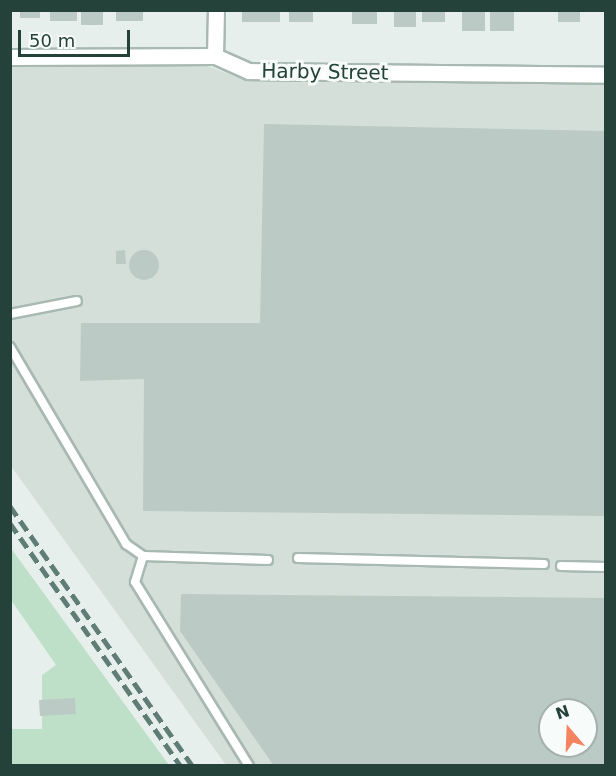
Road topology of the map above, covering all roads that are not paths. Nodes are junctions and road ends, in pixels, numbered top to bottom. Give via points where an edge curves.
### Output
1 (216, 10) edge
2 (215, 56) junction
3 (10, 57) edge
4 (606, 75) edge
5 (77, 301) dead end
6 (10, 314) edge
7 (10, 347) edge
8 (143, 556) junction
9 (298, 558) dead end
10 (268, 560) dead end
11 (544, 564) dead end
12 (561, 566) dead end
13 (606, 567) edge
14 (249, 765) edge

1 - 2 street
2 - 3 street, Harby Street
2 - 4 street, Harby Street via 249,70
5 - 6 lane
7 - 8 lane via 126,544
8 - 10 lane
8 - 14 lane via 135,582
9 - 11 lane
12 - 13 lane

